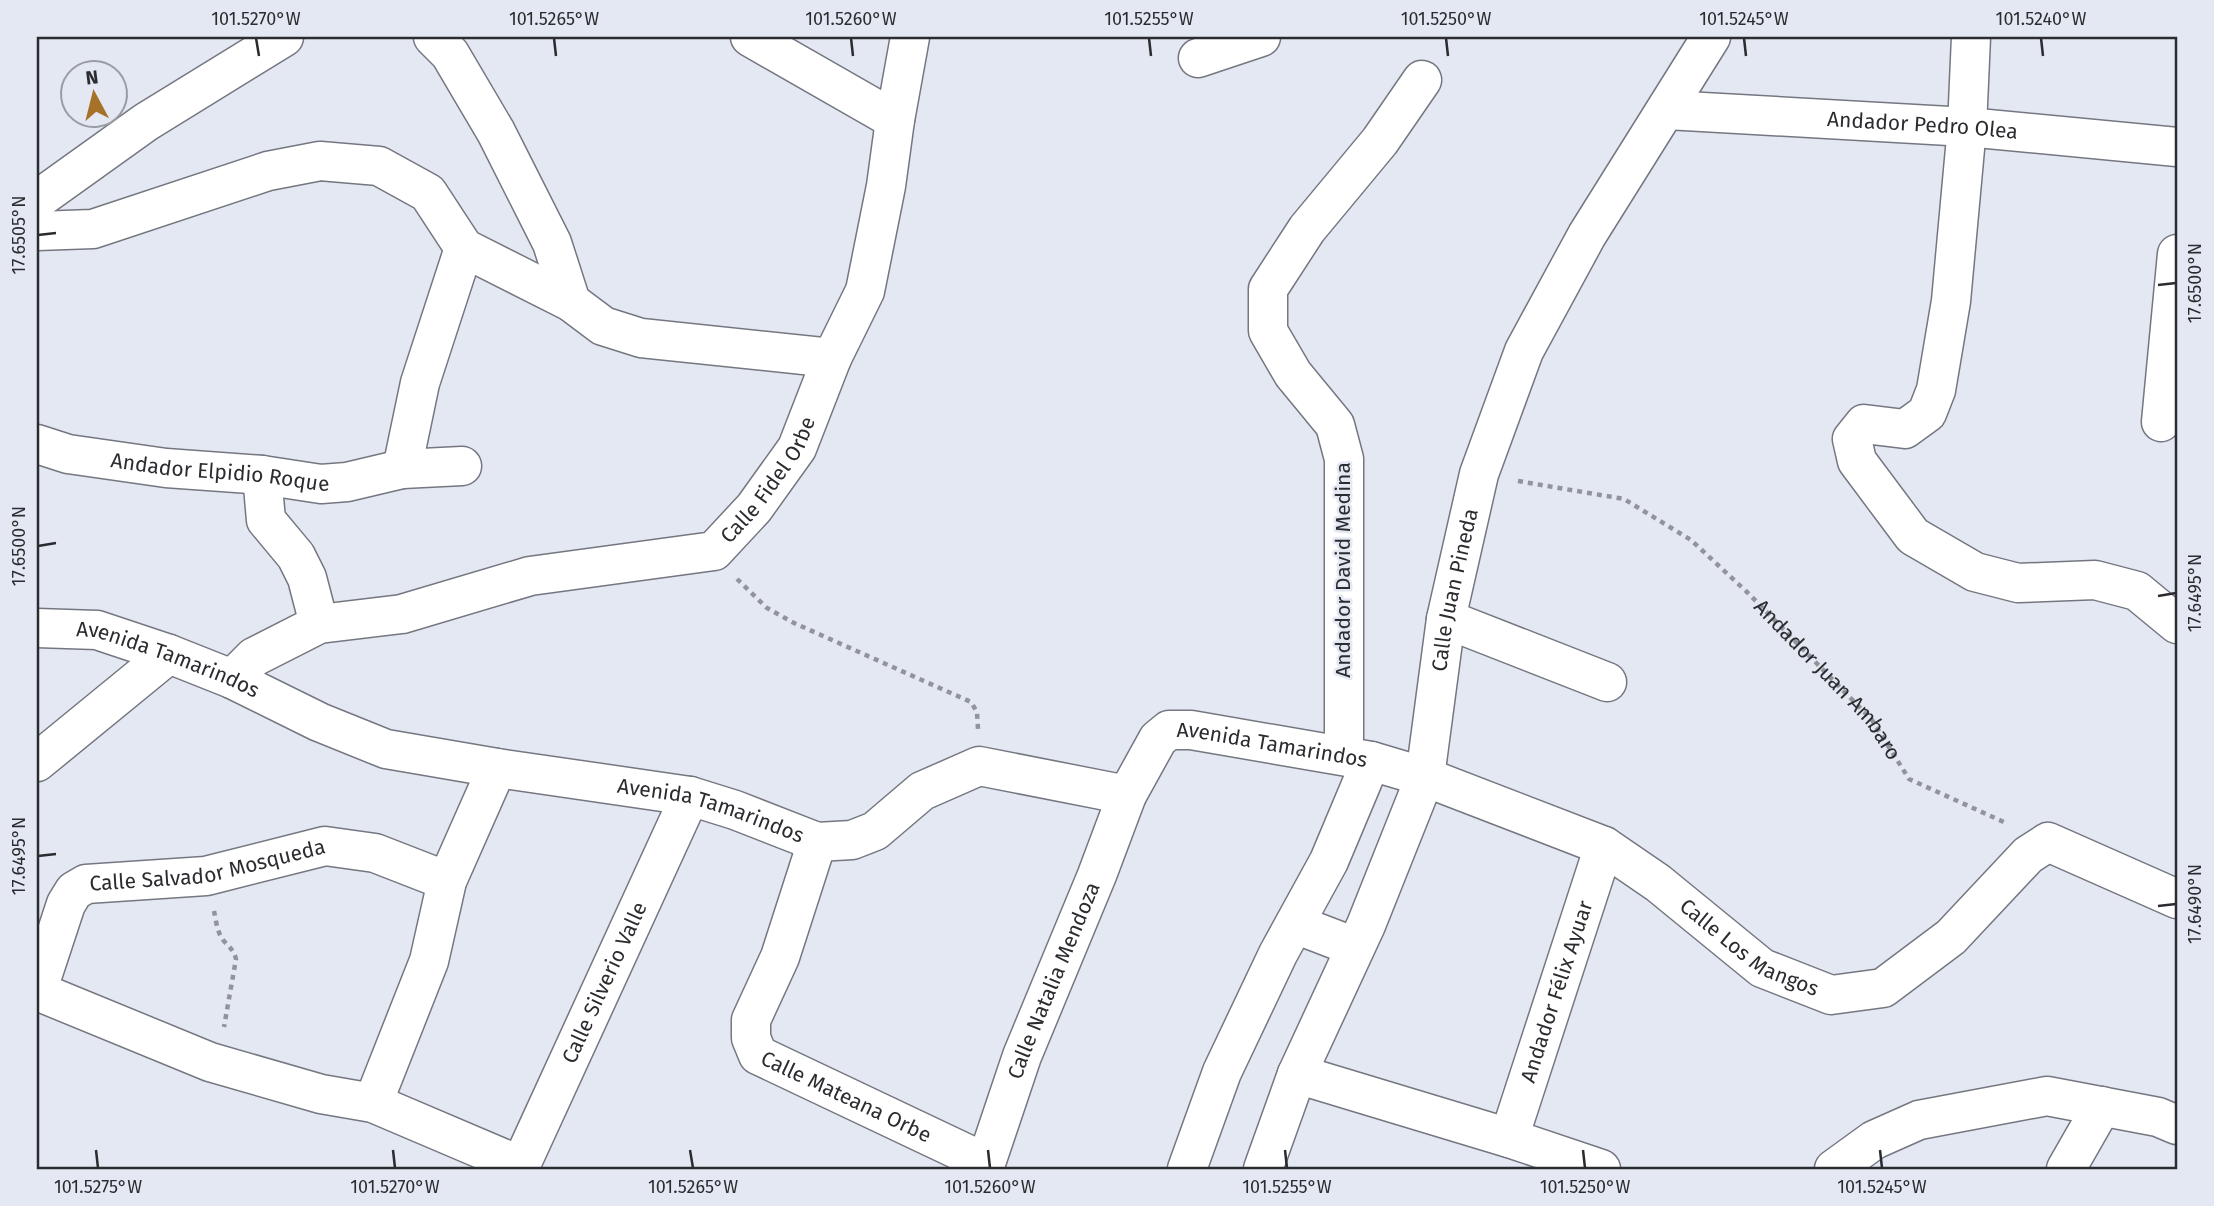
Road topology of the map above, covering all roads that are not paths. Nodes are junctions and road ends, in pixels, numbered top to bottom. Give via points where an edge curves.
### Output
1 (284, 37) edge
2 (433, 37) edge
3 (750, 37) edge
4 (910, 37) edge
5 (1261, 37) edge
6 (1711, 37) edge
7 (1971, 37) edge
8 (1198, 58) dead end
9 (1422, 80) dead end
10 (1667, 110) junction
11 (895, 120) junction
12 (1967, 127) junction
13 (2177, 147) edge
14 (37, 200) edge
15 (37, 232) edge
16 (464, 248) junction
17 (2177, 254) edge
18 (571, 302) junction
19 (832, 358) junction
20 (2161, 422) dead end
21 (37, 444) edge
22 (462, 466) dead end
23 (402, 469) junction
24 (262, 475) junction
25 (1446, 618) junction
26 (319, 624) junction
27 (2177, 624) edge
28 (37, 628) edge
29 (169, 654) junction
30 (232, 679) junction
31 (1607, 682) dead end
32 (1357, 758) junction
33 (37, 762) edge
34 (497, 768) junction
35 (1425, 777) junction
36 (1127, 795) junction
37 (690, 796) junction
38 (817, 842) junction
39 (1604, 846) junction
40 (447, 881) junction
41 (2177, 899) edge
42 (1295, 924) junction
43 (1355, 947) junction
44 (37, 992) edge
45 (1297, 1074) junction
46 (373, 1103) junction
47 (2102, 1106) junction
48 (2177, 1125) edge
49 (1509, 1138) junction
50 (985, 1166) edge
51 (520, 1168) edge
52 (1186, 1169) edge
53 (1263, 1169) edge
54 (1601, 1169) edge
55 (1834, 1169) edge
56 (2066, 1169) edge

1 - 14 street via 146,122
2 - 18 street via 450,54 496,132 552,243
3 - 11 street
4 - 11 street, Calle Fidel Orbe
5 - 8 street
6 - 10 street, Calle Juan Pineda
7 - 12 street
9 - 32 street, Andador David Medina via 1380,141 1307,229 1268,289 1268,331 1293,374 1335,425 1344,458
10 - 12 street, Andador Pedro Olea
10 - 25 street, Calle Juan Pineda via 1587,235 1524,351 1479,474
11 - 19 street, Calle Fidel Orbe via 865,292
12 - 13 street, Andador Pedro Olea
12 - 27 street via 1951,301 1936,390 1927,413 1905,429 1864,424 1852,439 1857,461 1913,536 1975,572 2018,583 2095,580 2137,591
15 - 16 street via 93,229 268,171 320,160 379,166 428,193
16 - 18 street
16 - 23 street via 420,383
17 - 20 street
18 - 19 street via 603,326 641,338
19 - 26 street, Calle Fidel Orbe via 797,447 754,508 714,551 530,576 402,614
21 - 24 street, Andador Elpidio Roque via 68,454 166,468
22 - 23 street, Andador Elpidio Roque
23 - 24 street, Andador Elpidio Roque via 321,484
24 - 26 street via 266,520 296,556
25 - 31 street
25 - 35 street, Calle Juan Pineda
26 - 30 street, Calle Fidel Orbe via 254,657
28 - 29 street, Avenida Tamarindos via 97,630
29 - 30 street, Avenida Tamarindos
29 - 33 street
30 - 34 street, Avenida Tamarindos via 386,749
32 - 35 street, Avenida Tamarindos
32 - 36 street, Avenida Tamarindos via 1169,730 1158,739
32 - 42 street via 1329,861
34 - 37 street, Avenida Tamarindos
34 - 40 street
35 - 39 street, Calle Los Mangos
35 - 43 street, Calle Juan Pineda
36 - 38 street, Avenida Tamarindos via 979,766 922,791 876,831 852,840
36 - 50 street, Calle Natalia Mendoza via 1022,1056
37 - 38 street, Avenida Tamarindos
37 - 51 street, Calle Silverio Valle
38 - 50 street, Calle Mateana Orbe via 780,957 751,1020 751,1038 758,1055
39 - 41 street, Calle Los Mangos via 1658,883 1762,968 1831,995 1883,988 1951,937 2028,855 2048,842
39 - 49 street, Andador Félix Ayuar
40 - 44 street, Calle Salvador Mosqueda via 376,853 325,846 206,876 86,884 74,891 66,904
40 - 46 street via 429,961
42 - 43 street
42 - 52 street via 1222,1072
43 - 45 street, Calle Juan Pineda
44 - 46 street, Calle Salvador Mosqueda via 210,1062 321,1094
45 - 49 street
45 - 53 street, Calle Juan Pineda
46 - 51 street, Calle Salvador Mosqueda
47 - 48 street
47 - 55 street via 2047,1096 1919,1120 1874,1140
47 - 56 street
49 - 54 street

